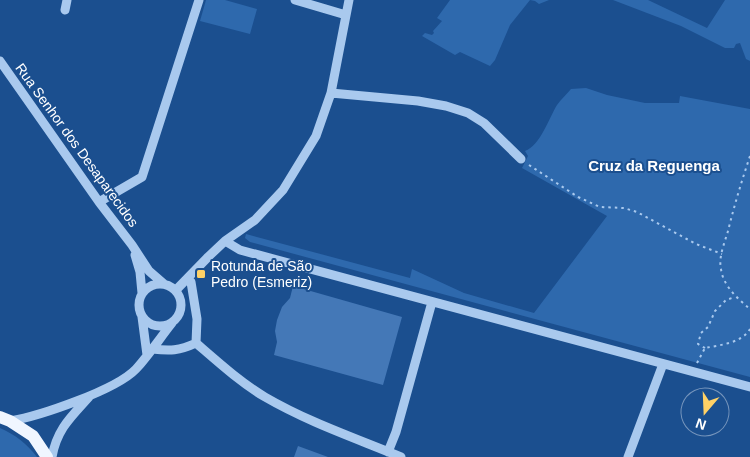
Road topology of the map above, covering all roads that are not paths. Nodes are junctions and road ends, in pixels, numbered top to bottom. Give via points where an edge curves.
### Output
1 (67, 0) edge
2 (199, 0) edge
3 (295, 0) edge
4 (349, 0) edge
5 (65, 10) dead end
6 (346, 15) junction
7 (0, 60) edge
8 (331, 93) junction
9 (521, 159) road end
10 (99, 202) junction
11 (225, 241) junction
12 (132, 245) junction
13 (190, 282) dead end
14 (164, 284) junction
15 (176, 290) junction
16 (142, 293) junction
17 (432, 302) junction
18 (142, 317) junction
19 (172, 324) junction
20 (196, 343) junction
21 (149, 352) junction
22 (663, 364) junction
23 (750, 387) edge
24 (90, 395) junction
25 (5, 419) edge
26 (388, 452) junction
27 (47, 457) edge
28 (52, 457) edge
29 (401, 457) edge
30 (628, 457) edge

1 - 5 street
2 - 10 street via 142,177
3 - 6 street
4 - 6 street
6 - 8 street
7 - 10 street, Rua Senhor dos Desaparecidos
8 - 9 street via 418,101 468,113 484,123
8 - 11 street via 316,136 283,190 255,220
10 - 12 street, Rua Senhor dos Desaparecidos
11 - 15 street
11 - 17 street via 240,250
12 - 14 street, Rua Senhor dos Desaparecidos via 148,271
12 - 16 street, Rua Senhor dos Desaparecidos
13 - 20 street via 197,319
14 - 15 street
14 - 16 street via 148,287
15 - 19 street via 182,304 178,318
16 - 18 street via 139,305
17 - 22 street
17 - 26 street
18 - 19 street via 156,326
18 - 21 street
19 - 21 street
20 - 21 street via 182,350
20 - 26 street via 264,396 316,423
21 - 24 street via 136,370
22 - 23 street
22 - 30 street
24 - 25 street via 25,419
24 - 28 street via 65,422
25 - 27 main road via 33,436
26 - 29 street

